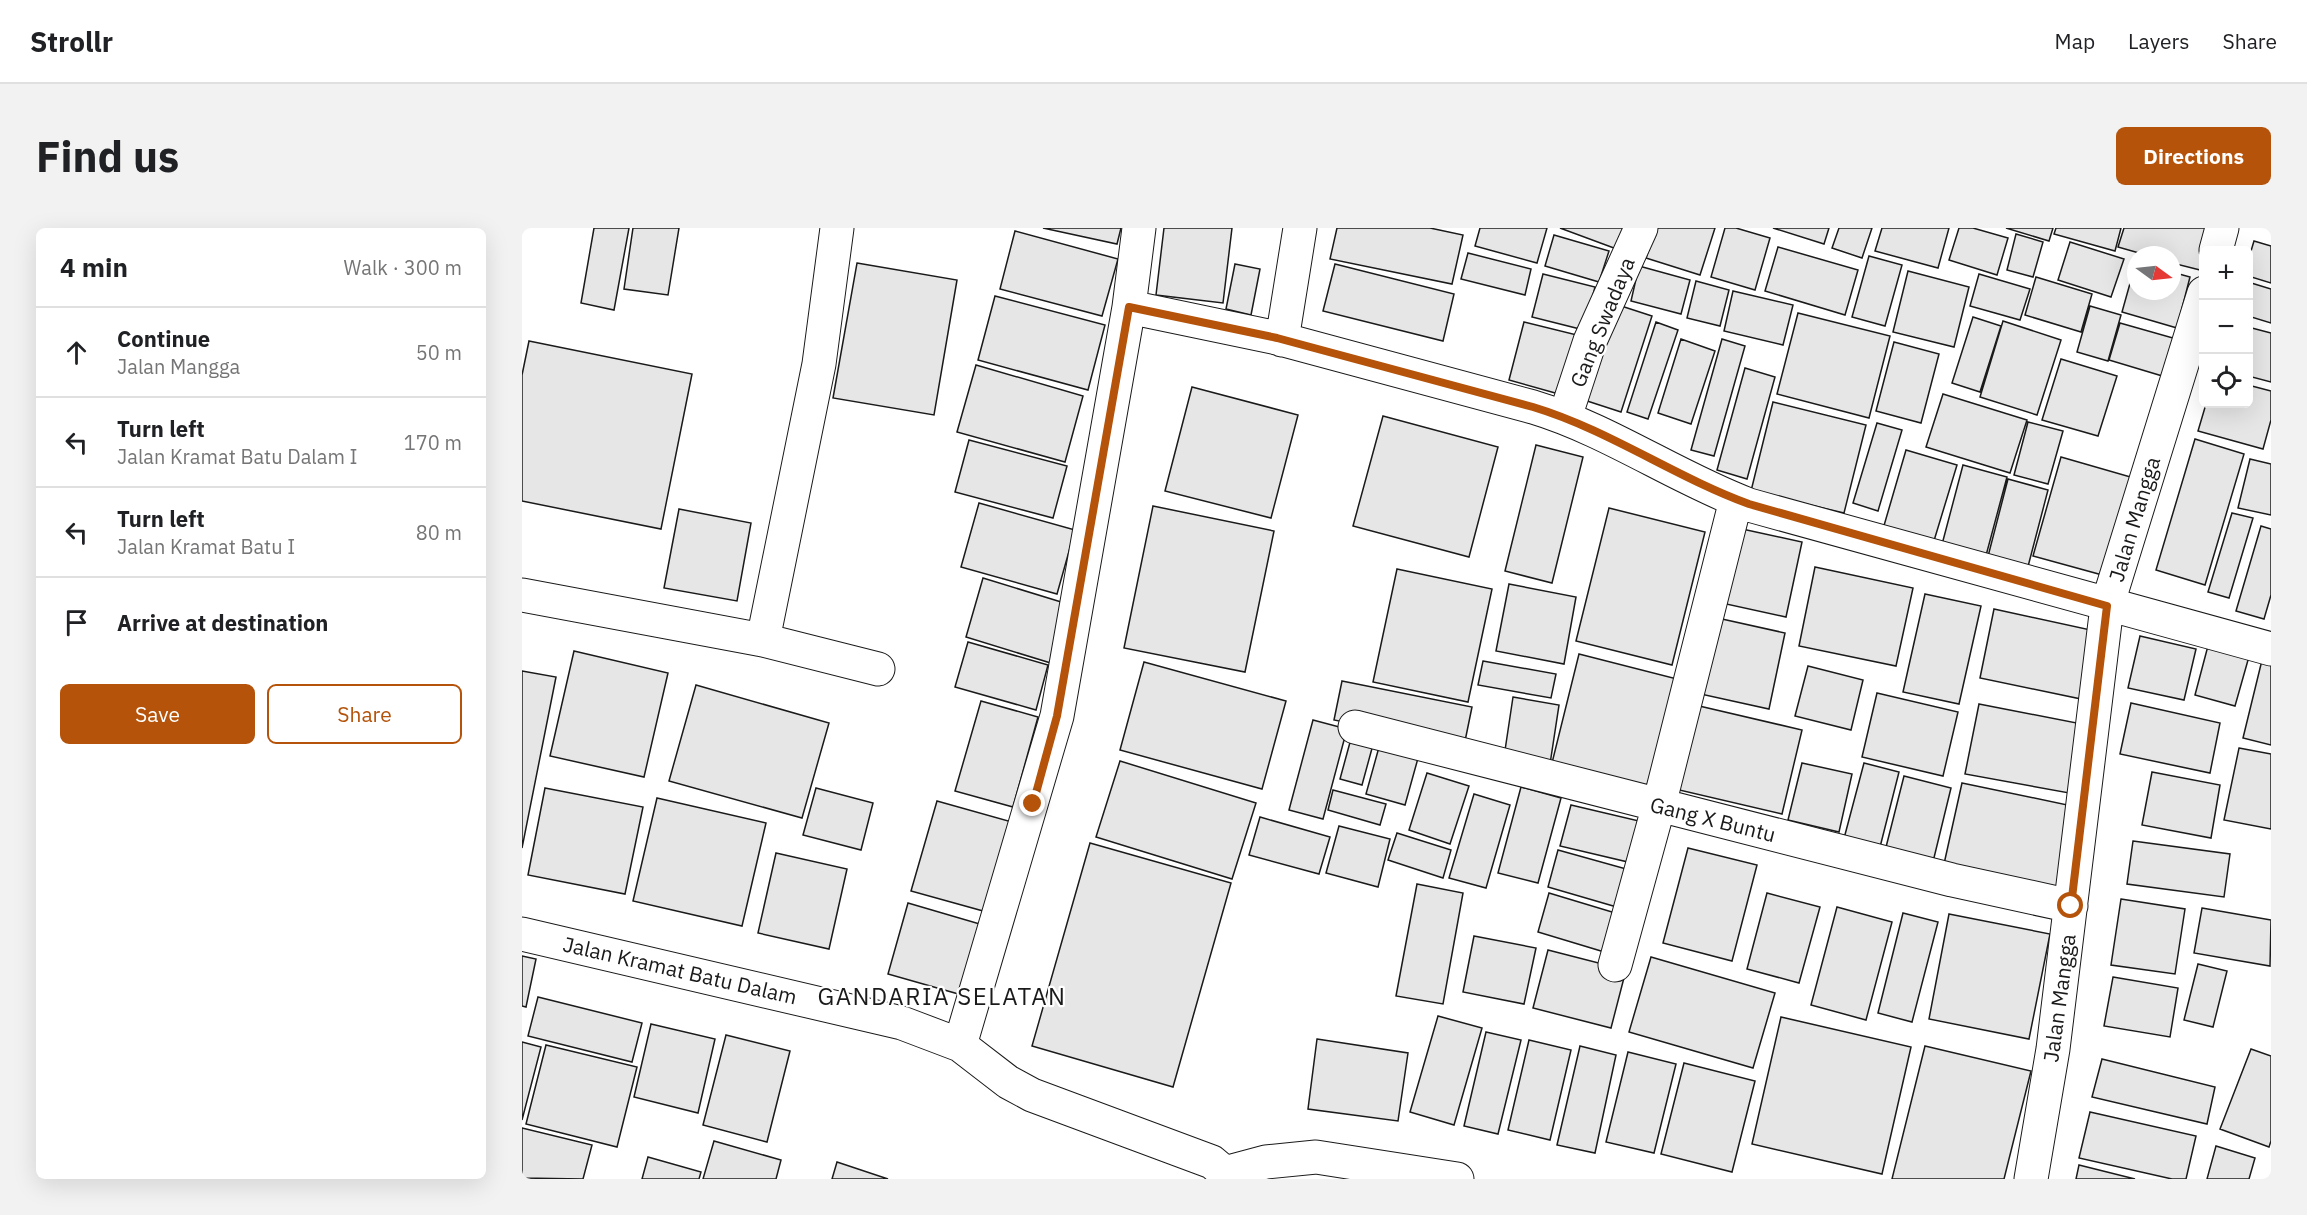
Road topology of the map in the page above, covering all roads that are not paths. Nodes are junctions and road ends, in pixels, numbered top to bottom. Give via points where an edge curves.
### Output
1 (837, 228) edge
2 (1139, 228) edge
3 (1300, 228) edge
4 (1641, 228) edge
5 (2222, 228) edge
6 (2217, 246) edge
7 (2202, 300) edge
8 (1129, 307) junction
9 (1282, 340) junction
10 (1565, 417) junction
11 (1736, 500) junction
12 (522, 595) edge
13 (2107, 606) junction
14 (763, 640) junction
15 (2271, 649) edge
16 (878, 669) dead end
17 (1355, 727) dead end
18 (1659, 805) junction
19 (2071, 906) junction
20 (522, 934) edge
21 (1615, 964) dead end
22 (960, 1045) junction
23 (1226, 1176) edge
24 (1457, 1179) edge
25 (2031, 1179) edge

1 - 14 street via 819,364
2 - 8 street
3 - 9 street
4 - 10 street, Gang Swadaya via 1590,341
5 - 6 street
7 - 13 street, Jalan Mangga
8 - 9 street
8 - 22 street via 1057,716
9 - 10 street
10 - 11 street
11 - 13 street
11 - 18 street
12 - 14 street
13 - 15 street
13 - 19 street, Jalan Mangga
14 - 16 street
17 - 18 street, Gang X Buntu
18 - 19 street, Gang X Buntu
18 - 21 street
19 - 25 street, Jalan Mangga
20 - 22 street, Jalan Kramat Batu Dalam via 902,1023
22 - 23 street, Jalan Kramat Batu Dalam via 1008,1082 1032,1095 1212,1162
23 - 24 street via 1266,1162 1316,1157

